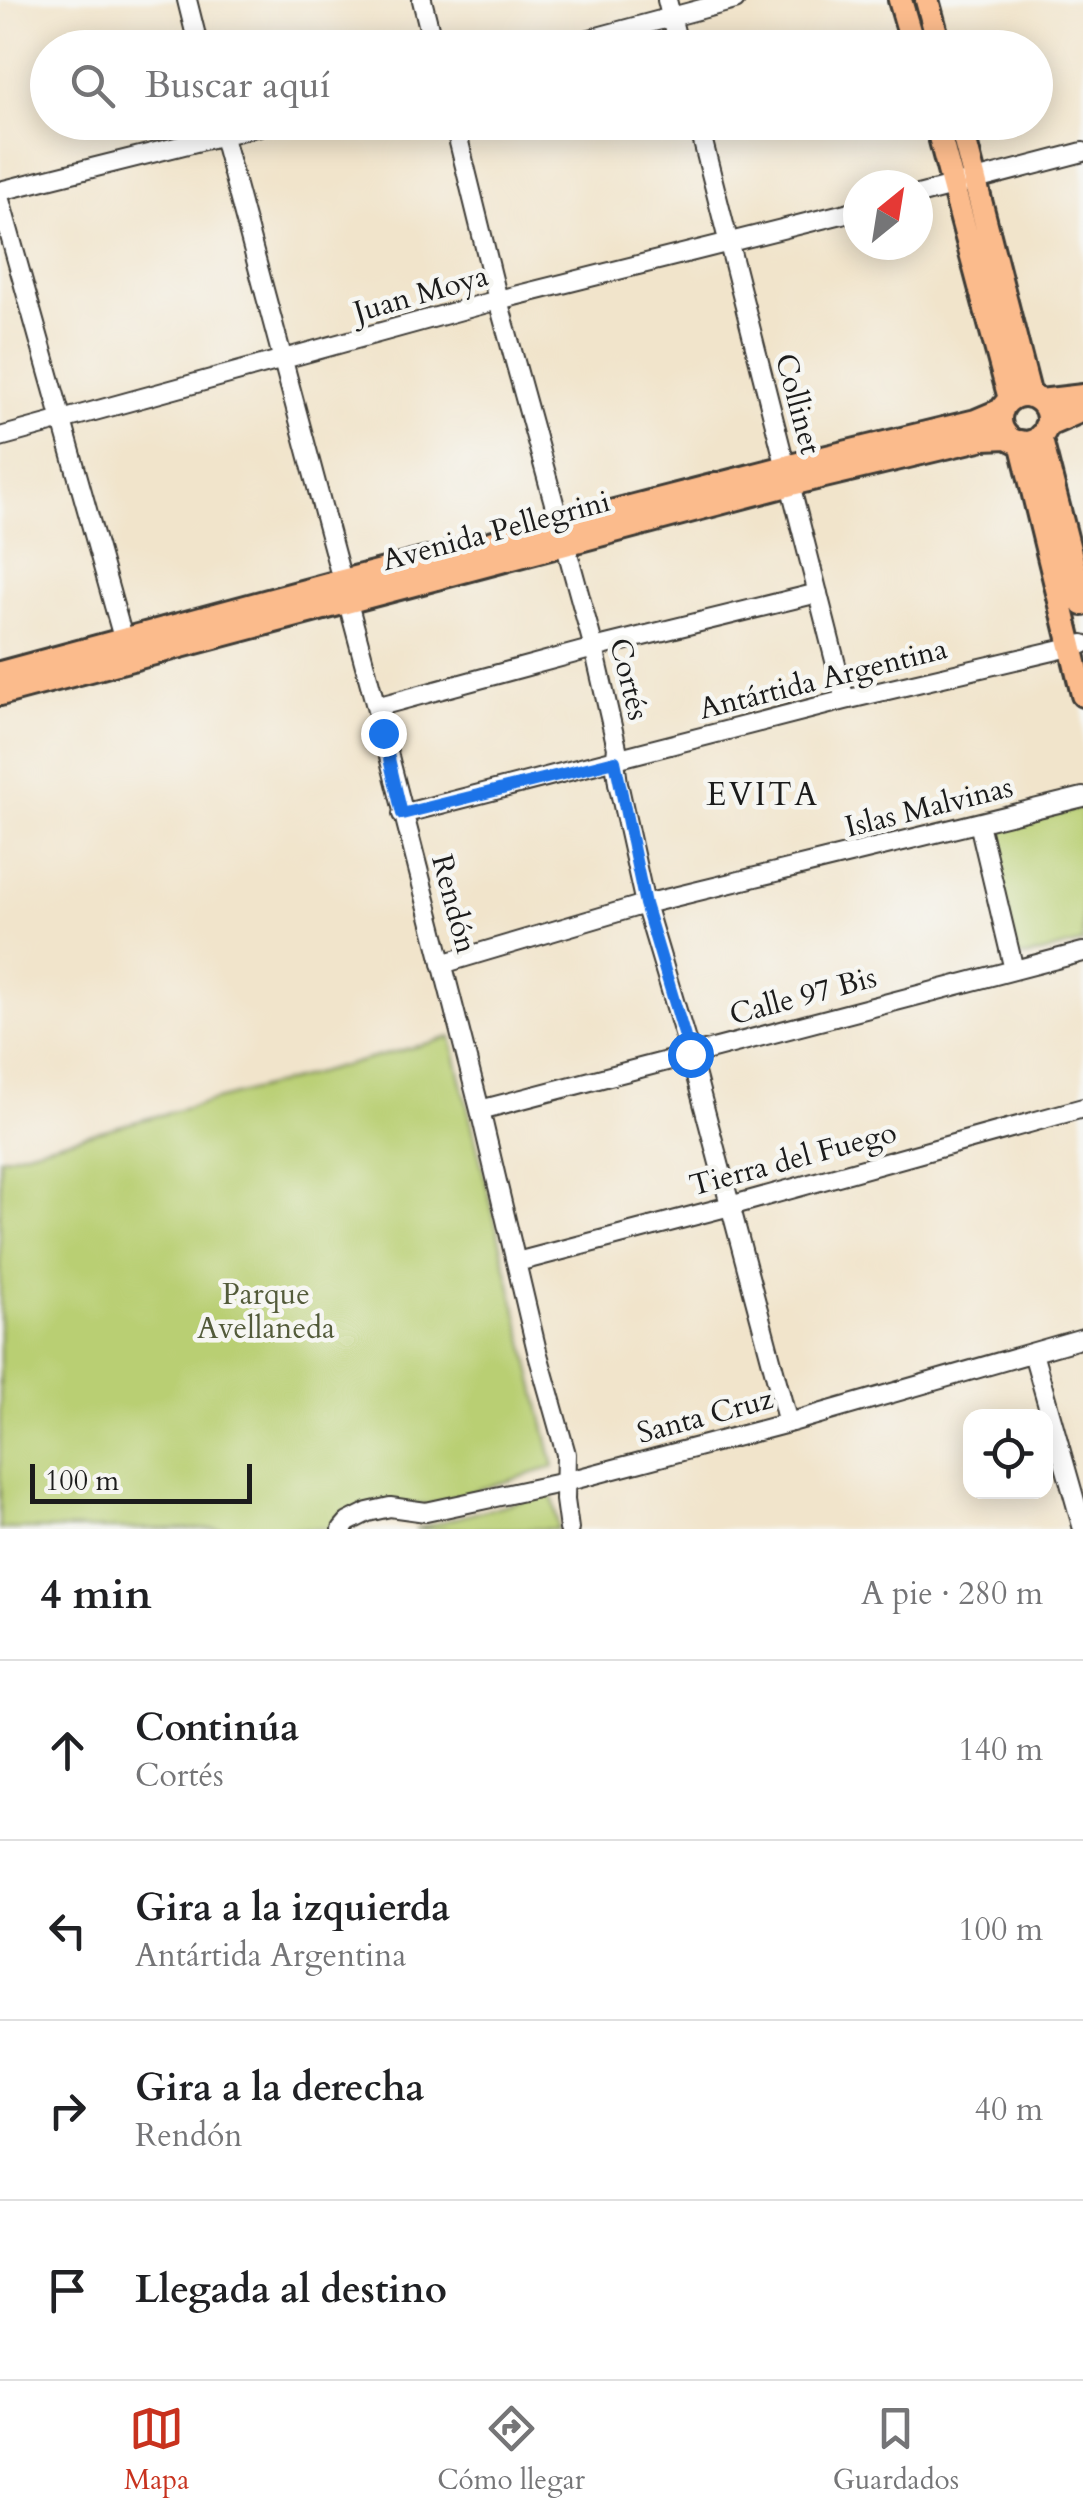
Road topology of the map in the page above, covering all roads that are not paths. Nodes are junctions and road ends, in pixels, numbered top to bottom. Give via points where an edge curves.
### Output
1 (187, 0) edge
2 (422, 0) edge
3 (735, 0) edge
4 (900, 0) edge
5 (928, 0) edge
6 (669, 8) edge
7 (195, 30) edge
8 (430, 30) edge
9 (607, 30) edge
10 (909, 30) edge
11 (936, 30) edge
12 (185, 140) edge
13 (224, 140) edge
14 (458, 140) edge
15 (702, 140) edge
16 (944, 140) edge
17 (961, 140) edge
18 (1083, 152) edge
19 (965, 184) junction
20 (0, 192) edge
21 (933, 192) edge
22 (0, 200) edge
23 (843, 214) edge
24 (727, 243) junction
25 (498, 300) junction
26 (284, 361) junction
27 (1083, 396) edge
28 (1021, 402) junction
29 (1083, 410) edge
30 (60, 422) junction
31 (1029, 435) junction
32 (0, 437) edge
33 (788, 475) junction
34 (1050, 519) junction
35 (562, 535) junction
36 (345, 591) junction
37 (818, 593) junction
38 (1083, 604) edge
39 (1077, 646) edge
40 (594, 648) junction
41 (127, 651) junction
42 (0, 673) edge
43 (0, 694) edge
44 (1083, 695) edge
45 (845, 700) junction
46 (376, 707) junction
47 (615, 761) junction
48 (1083, 797) edge
49 (402, 814) junction
50 (979, 823) junction
51 (645, 904) junction
52 (1083, 952) edge
53 (442, 964) junction
54 (1014, 970) junction
55 (690, 1054) junction
56 (1083, 1108) edge
57 (480, 1110) junction
58 (730, 1206) junction
59 (517, 1262) junction
60 (1083, 1338) edge
61 (1032, 1353) junction
62 (788, 1423) junction
63 (565, 1482) junction
64 (342, 1529) edge
65 (569, 1529) edge
66 (1083, 1529) edge

1 - 7 street
2 - 8 street
3 - 6 street
4 - 10 main road
5 - 11 main road
6 - 9 street
12 - 20 street
13 - 26 street, Rendón
14 - 25 street, Cortés
15 - 24 street, Collinet
16 - 19 main road
17 - 19 main road
18 - 19 street
19 - 21 street
19 - 28 main road
22 - 30 street
23 - 24 street, Juan Moya
24 - 25 street, Juan Moya
24 - 33 street, Collinet
25 - 26 street, Juan Moya
25 - 35 street, Cortés
26 - 30 street, Juan Moya
26 - 36 street, Rendón
27 - 28 main road, Avenida Pellegrini
28 - 31 main road via 1047,412
28 - 31 main road via 1000,422
28 - 33 main road, Avenida Pellegrini
29 - 31 main road, Avenida Pellegrini
30 - 32 street, Juan Moya
30 - 41 street
31 - 33 main road, Avenida Pellegrini
31 - 34 main road
33 - 35 main road, Avenida Pellegrini
33 - 37 street, Collinet
34 - 38 main road
34 - 39 main road
35 - 36 main road, Avenida Pellegrini
35 - 40 street, Cortés
36 - 41 main road, Avenida Pellegrini
36 - 46 street, Rendón
37 - 40 street
37 - 45 street, Collinet
39 - 44 main road
39 - 45 street, Antártida Argentina
40 - 46 street
40 - 47 street, Cortés
41 - 42 main road, Avenida Pellegrini
41 - 43 main road, Avenida Pellegrini
45 - 47 street, Antártida Argentina
46 - 49 street, Rendón
47 - 49 street, Antártida Argentina
47 - 51 street, Cortés
48 - 50 street, Islas Malvinas
49 - 53 street, Rendón
50 - 51 street, Islas Malvinas
50 - 54 street
51 - 53 street, Islas Malvinas
51 - 55 street, Cortés
52 - 54 street, Calle 97 Bis
53 - 57 street, Rendón
54 - 55 street, Calle 97 Bis
55 - 57 street, Calle 97 Bis
55 - 58 street, Cortés
56 - 58 street, Tierra del Fuego
57 - 59 street, Rendón
58 - 59 street, Tierra del Fuego
58 - 62 street, Cortés
59 - 63 street, Rendón via 566,1454
60 - 61 street, Santa Cruz
61 - 62 street, Santa Cruz
61 - 66 street
62 - 63 street, Santa Cruz
63 - 64 street, Santa Cruz via 426,1512 379,1510
63 - 65 street, Rendón

